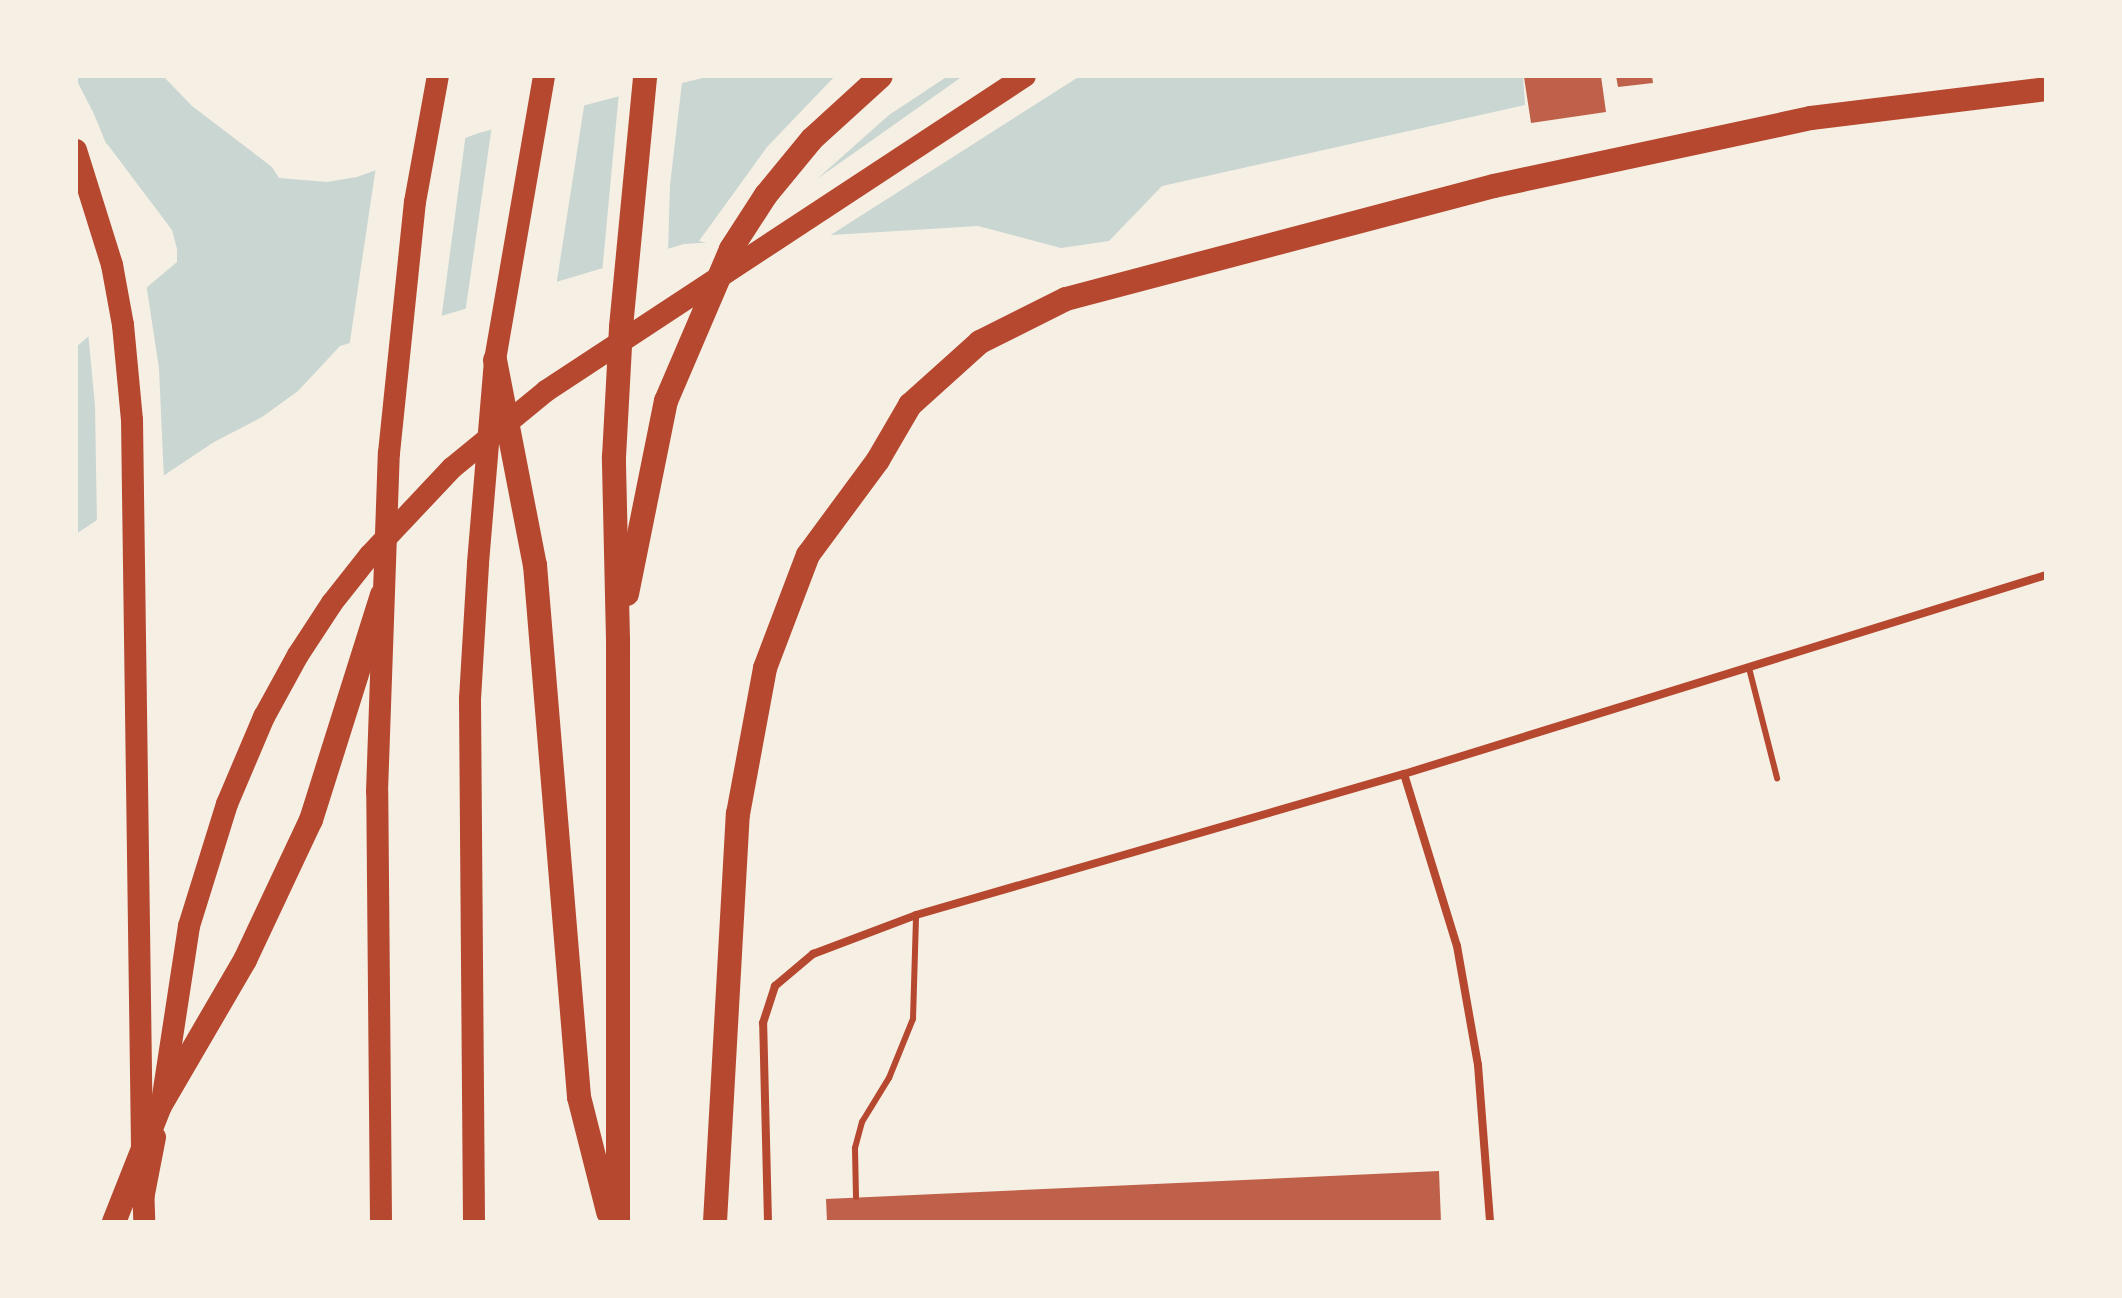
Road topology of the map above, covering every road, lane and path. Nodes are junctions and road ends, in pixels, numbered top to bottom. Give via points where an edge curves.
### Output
1 (438, 76) edge
2 (645, 76) edge
3 (881, 76) edge
4 (1025, 76) edge
5 (543, 83) edge
6 (2046, 89) edge
7 (76, 150) edge
8 (495, 360) junction
9 (2046, 575) edge
10 (382, 595) junction
11 (618, 640) junction
12 (1749, 668) junction
13 (1404, 774) junction
14 (1777, 778) dead end
15 (916, 915) junction
16 (856, 1197) dead end
17 (143, 1199) junction
18 (114, 1222) edge
19 (144, 1222) edge
20 (381, 1222) edge
21 (474, 1222) edge
22 (611, 1222) edge
23 (618, 1222) edge
24 (715, 1222) edge
25 (768, 1222) edge
26 (1490, 1222) edge

1 - 10 highway via 415,202 393,393
2 - 11 highway via 614,457
3 - 11 highway via 812,139 766,195 704,305 666,401
4 - 17 highway via 546,391 431,488 350,579 264,717 206,865 183,958
5 - 8 highway
6 - 24 highway via 1811,118 1494,186 1066,299 980,342 910,405 878,460 808,555 765,668 738,814
7 - 17 highway via 112,265 132,420
8 - 21 highway via 470,699
8 - 22 highway via 535,565 579,1097
9 - 12 street
10 - 18 highway via 301,844 245,960 160,1106
10 - 20 highway via 377,792
11 - 23 highway
12 - 13 street
12 - 14 lane
13 - 15 street
13 - 26 street via 1457,946 1478,1065
15 - 16 lane via 913,1019 889,1078 862,1122 855,1148
15 - 25 street via 813,954 775,986 763,1023
17 - 19 highway

